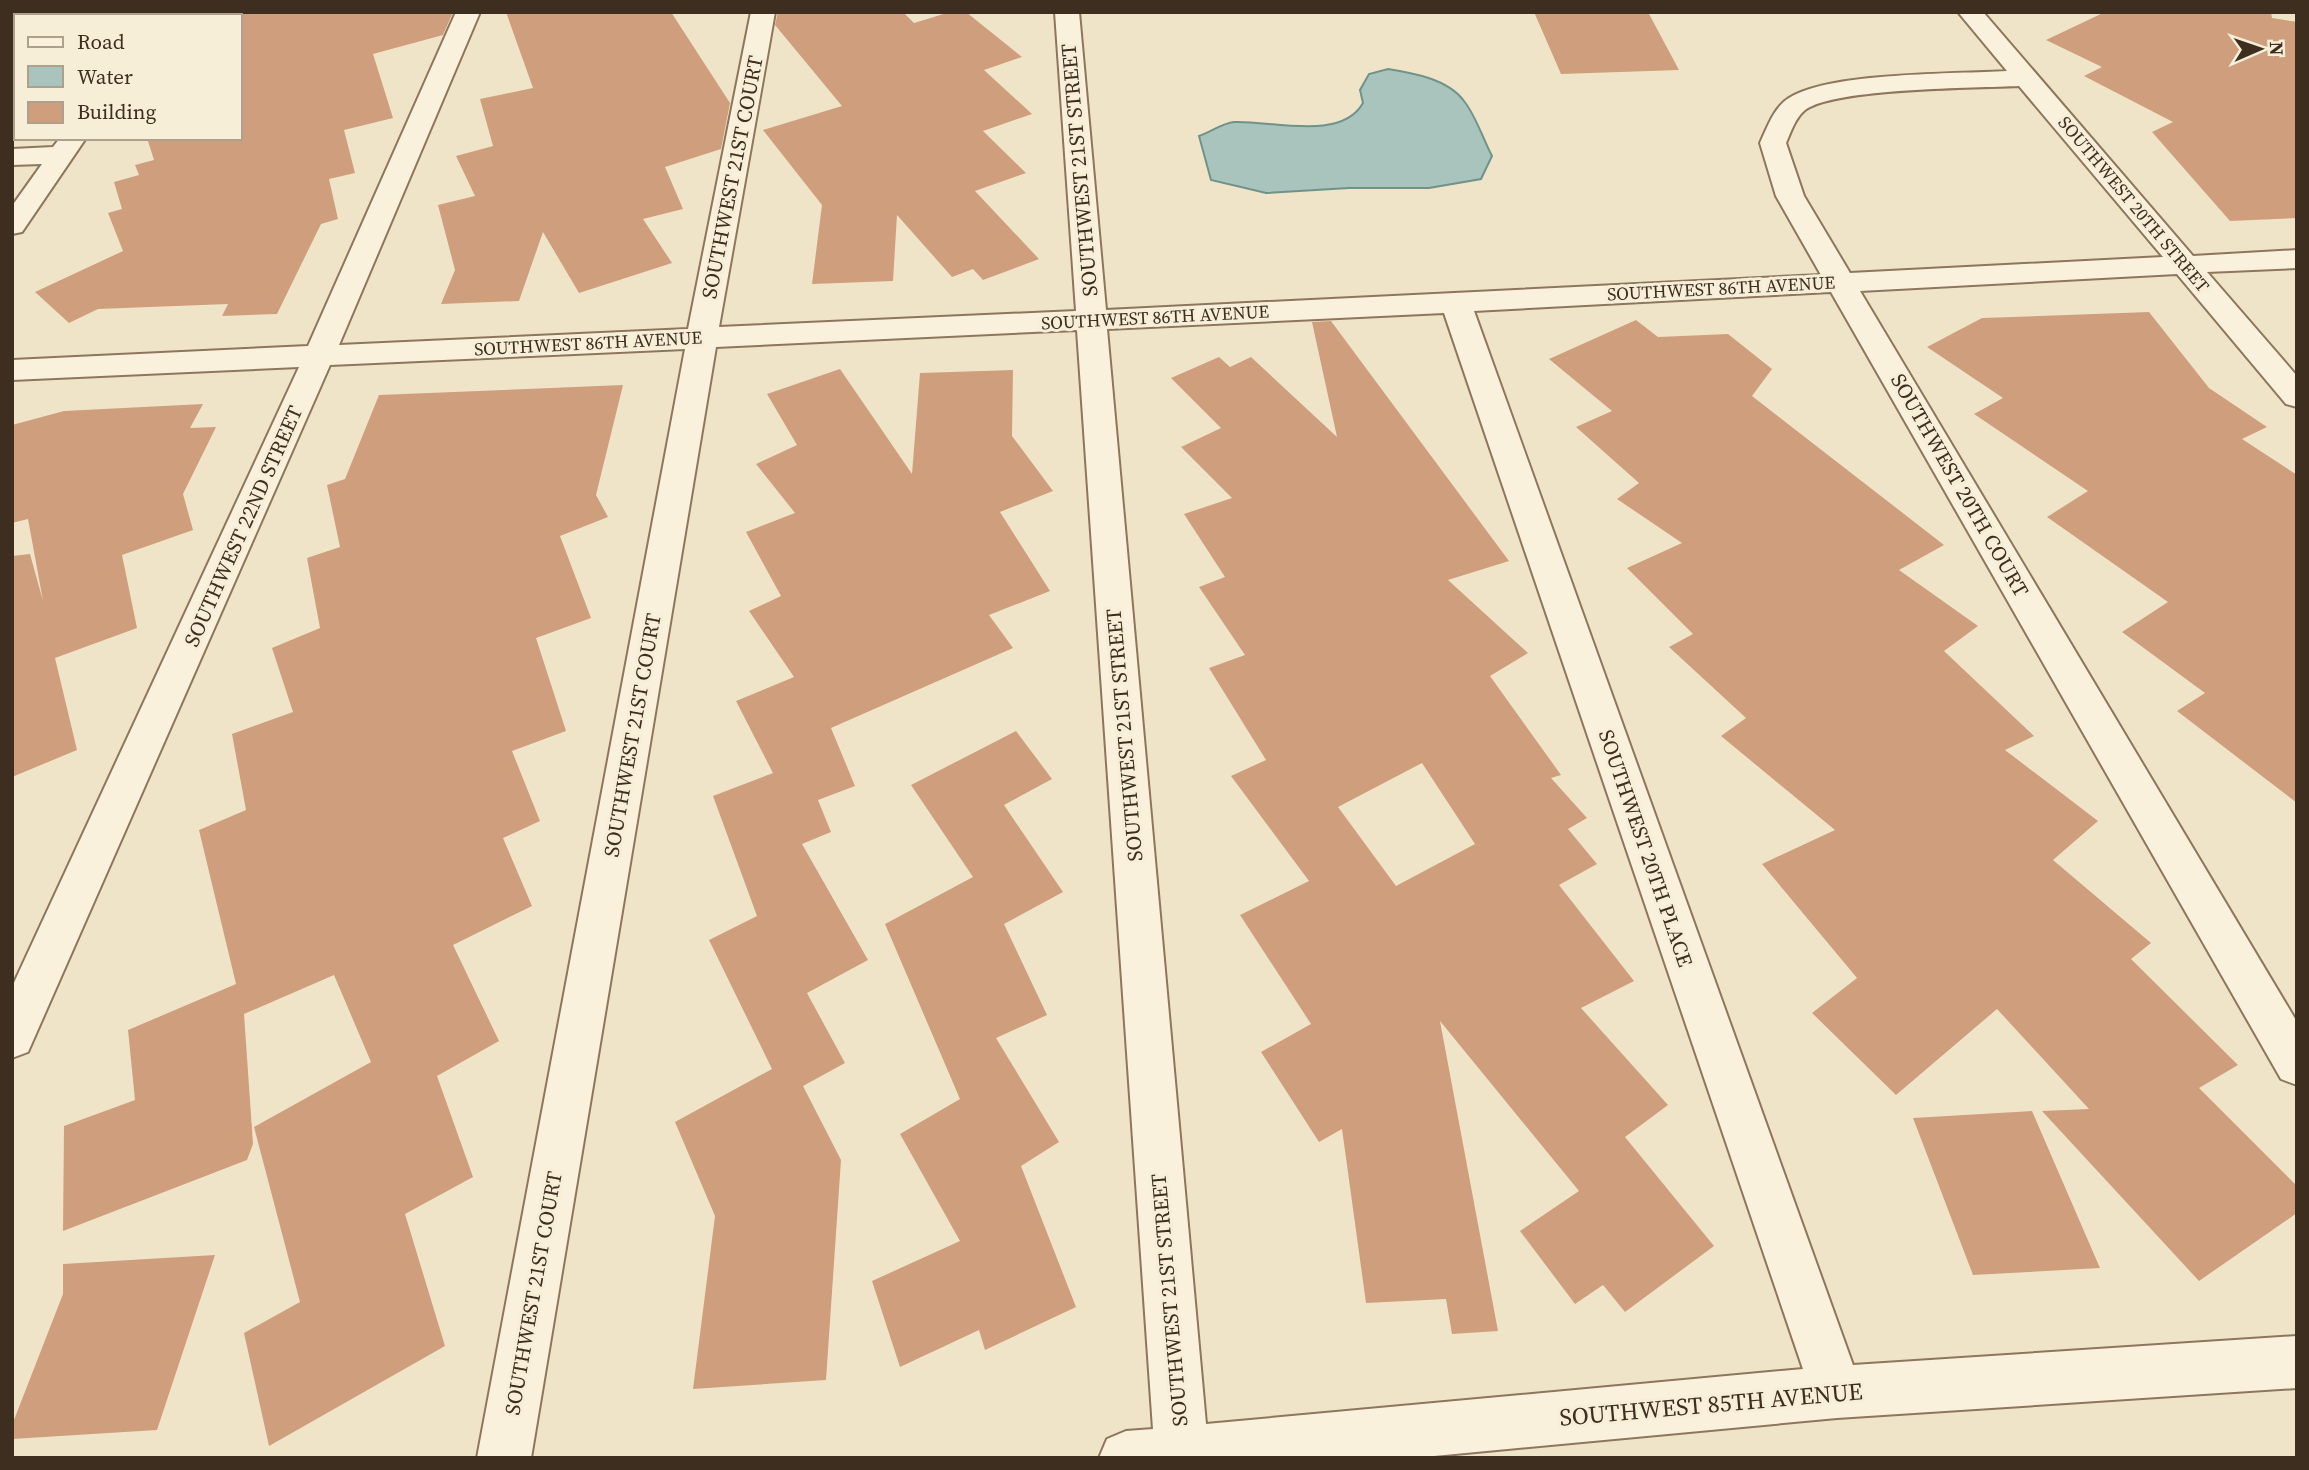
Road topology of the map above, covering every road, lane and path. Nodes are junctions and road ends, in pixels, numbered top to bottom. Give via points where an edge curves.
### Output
1 (468, 12) edge
2 (763, 12) edge
3 (1067, 12) edge
4 (1970, 12) edge
5 (2026, 78) junction
6 (67, 147) edge
7 (12, 157) edge
8 (12, 226) edge
9 (2297, 258) edge
10 (2185, 264) junction
11 (1842, 281) junction
12 (1456, 303) junction
13 (1091, 320) junction
14 (702, 337) junction
15 (319, 356) junction
16 (12, 370) edge
17 (2297, 397) edge
18 (12, 1037) edge
19 (2297, 1064) edge
20 (2297, 1363) edge
21 (1837, 1392) junction
22 (1182, 1455) edge
23 (504, 1458) edge
24 (1126, 1458) edge

1 - 15 street, SOUTHWEST 22ND STREET
2 - 14 street, SOUTHWEST 21ST COURT
3 - 13 street, SOUTHWEST 21ST STREET
4 - 5 street, SOUTHWEST 20TH STREET
5 - 10 street, SOUTHWEST 20TH STREET
5 - 11 street, SOUTHWEST 20TH COURT via 1844,89 1799,102 1786,116 1773,144 1790,196
6 - 7 street
6 - 8 street
9 - 10 street, SOUTHWEST 86TH AVENUE
10 - 11 street, SOUTHWEST 86TH AVENUE
10 - 17 street, SOUTHWEST 20TH STREET
11 - 12 street, SOUTHWEST 86TH AVENUE
11 - 19 street, SOUTHWEST 20TH COURT
12 - 13 street, SOUTHWEST 86TH AVENUE
12 - 21 street, SOUTHWEST 20TH PLACE
13 - 14 street, SOUTHWEST 86TH AVENUE
13 - 22 street, SOUTHWEST 21ST STREET
14 - 15 street, SOUTHWEST 86TH AVENUE
14 - 23 street, SOUTHWEST 21ST COURT
15 - 16 street, SOUTHWEST 86TH AVENUE
15 - 18 street, SOUTHWEST 22ND STREET
20 - 21 street, SOUTHWEST 85TH AVENUE
21 - 22 street, SOUTHWEST 85TH AVENUE
22 - 24 street, SOUTHWEST 85TH AVENUE

